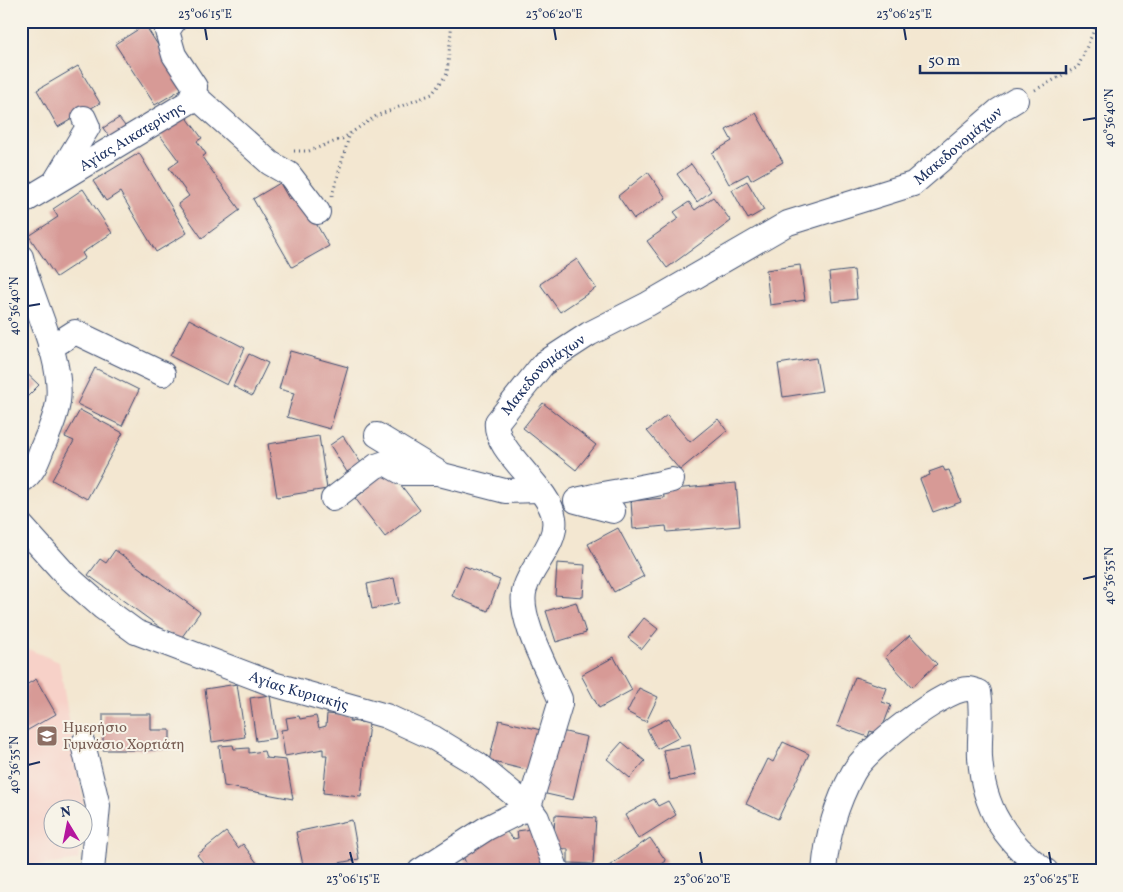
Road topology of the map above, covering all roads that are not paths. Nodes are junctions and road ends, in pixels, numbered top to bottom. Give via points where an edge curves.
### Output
1 (174, 21) edge
2 (194, 94) junction
3 (1016, 100) road end
4 (84, 118) dead end
5 (54, 184) junction
6 (21, 203) edge
7 (318, 212) road end
8 (21, 257) edge
9 (50, 348) junction
10 (163, 374) dead end
11 (377, 435) dead end
12 (440, 473) junction
13 (672, 480) dead end
14 (21, 481) edge
15 (333, 499) dead end
16 (544, 499) junction
17 (577, 500) junction
18 (613, 511) dead end
19 (21, 525) edge
20 (83, 744) dead end
21 (530, 807) junction
22 (93, 871) edge
23 (420, 871) edge
24 (557, 871) edge
25 (824, 871) edge
26 (1046, 871) edge

1 - 2 street, Αγίας Αικατερίνης via 167,31 169,44 195,87
2 - 5 street, Αγίας Αικατερίνης via 189,102
2 - 7 street via 270,163 289,174
3 - 16 street, Μακεδονομάχων via 998,111 913,184 788,223 648,304 589,334 543,364 496,428 500,439
4 - 5 street via 88,127
5 - 6 street, Αγίας Αικατερίνης
8 - 9 street
9 - 10 street via 75,332
9 - 14 street via 57,367 58,402 34,470
11 - 12 street
12 - 15 street via 403,473 385,463 376,466
12 - 16 street
13 - 17 street via 640,490 608,491
16 - 17 street
16 - 21 street via 554,519 552,537 524,589 525,609 560,704
17 - 18 street
19 - 21 street, Αγίας Κυριακής via 67,576 136,632 273,684 386,716 434,738 477,764
20 - 22 street via 98,806
21 - 23 street via 487,828
21 - 24 street, Αγίας Κυριακής
25 - 26 street via 834,812 854,770 883,740 922,710 968,689 979,692 982,711 980,757 985,792 998,825 1030,860

